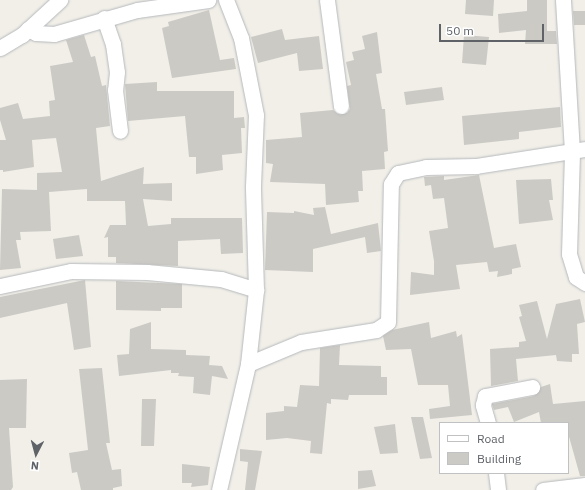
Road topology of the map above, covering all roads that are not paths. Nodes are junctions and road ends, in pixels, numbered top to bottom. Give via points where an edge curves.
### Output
1 (60, 0) edge
2 (208, 0) edge
3 (226, 0) edge
4 (327, 0) edge
5 (563, 0) edge
6 (104, 18) junction
7 (28, 29) junction
8 (0, 48) edge
9 (341, 106) dead end
10 (120, 131) dead end
11 (578, 151) edge
12 (585, 283) edge
13 (0, 286) edge
14 (256, 290) junction
15 (248, 364) junction
16 (532, 387) dead end
17 (488, 422) edge
18 (496, 474) edge
19 (585, 486) edge
20 (219, 490) edge
21 (498, 490) edge
22 (543, 490) edge

1 - 7 street
2 - 6 street via 138,10
3 - 14 street via 241,38 256,115 253,186
4 - 9 street
5 - 11 street
6 - 7 street via 54,34 36,33
6 - 10 street via 113,44 117,72 114,90
7 - 8 street
11 - 12 street via 569,254 576,278
11 - 15 street via 476,166 426,167 398,173 391,184 388,322 376,330 301,342
13 - 14 street via 71,271 147,272 221,279
14 - 15 street
15 - 20 street
16 - 17 street via 485,396 483,405
18 - 21 street
19 - 22 street

